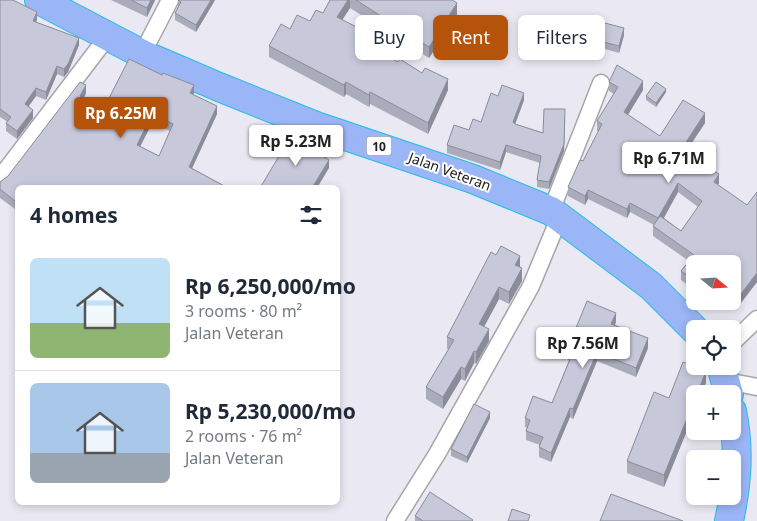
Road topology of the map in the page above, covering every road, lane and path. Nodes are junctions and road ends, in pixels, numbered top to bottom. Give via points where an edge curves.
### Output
1 (39, 0) edge
2 (170, 0) edge
3 (108, 36) junction
4 (142, 54) junction
5 (601, 83) dead end
6 (0, 178) edge
7 (556, 214) junction
8 (757, 319) edge
9 (686, 321) edge
10 (741, 334) edge
11 (725, 380) edge
12 (757, 387) edge
13 (737, 440) edge
14 (395, 521) edge
15 (729, 521) edge

1 - 3 highway, Jalan Veteran / 10
2 - 4 street
3 - 4 highway, Jalan Veteran / 10
3 - 6 street
4 - 7 highway, Jalan Veteran / 10 via 316,126 473,179
5 - 7 street
7 - 9 highway, Jalan Veteran / 10 via 651,286
7 - 14 street via 531,286 437,454
8 - 10 street
11 - 12 street
13 - 15 highway via 738,468

